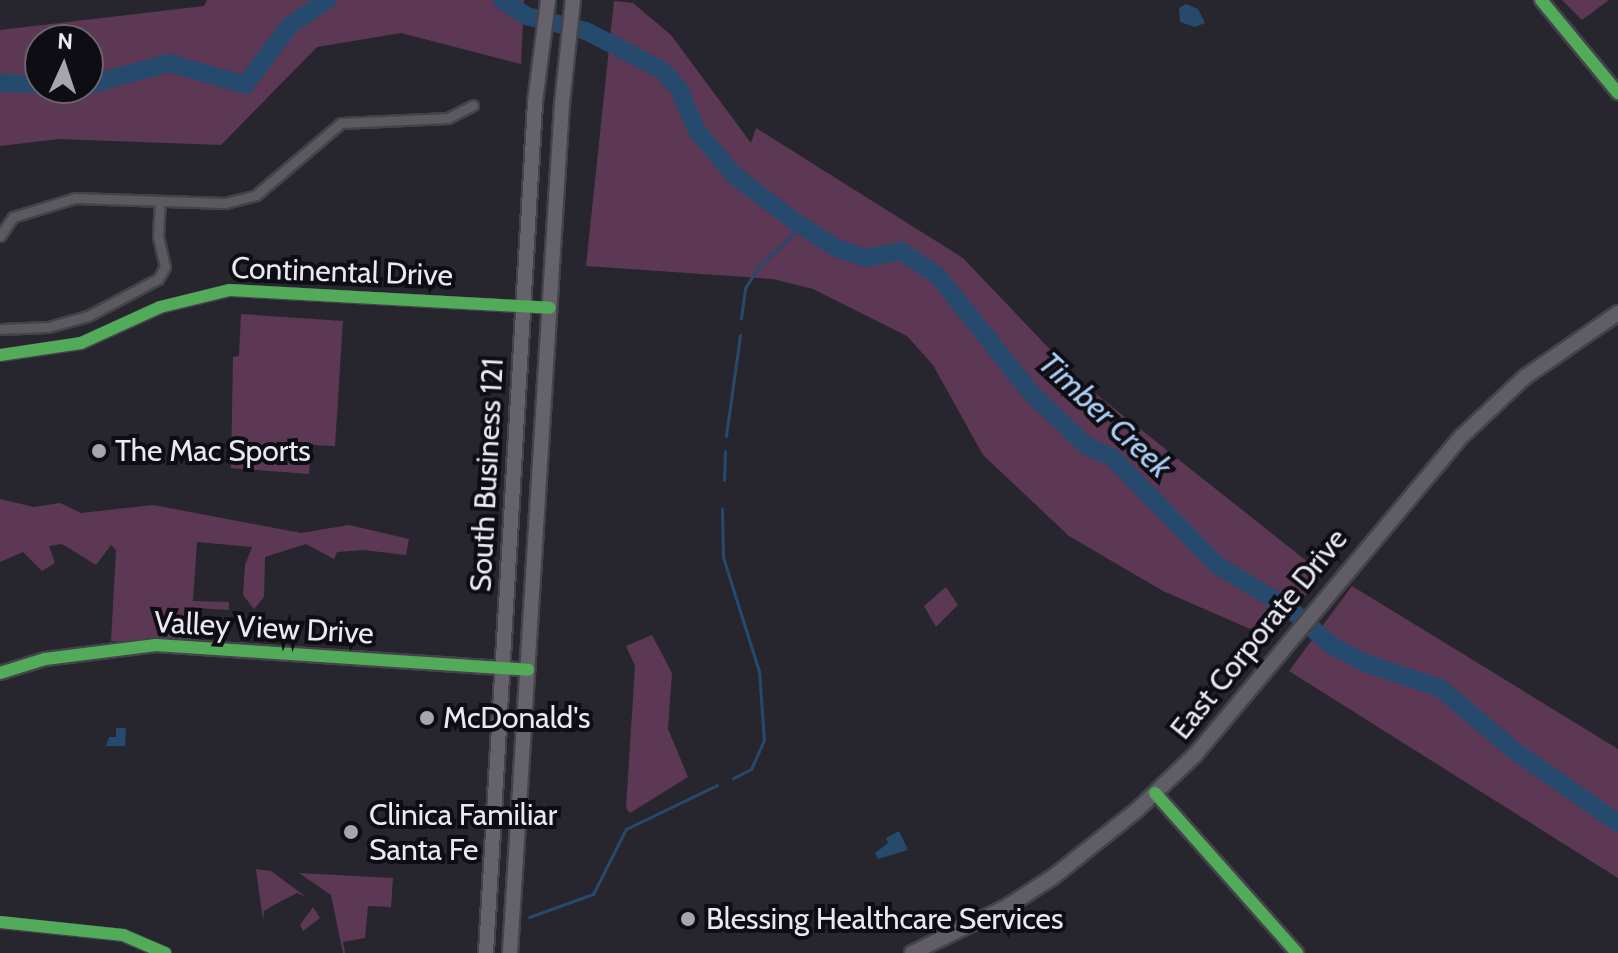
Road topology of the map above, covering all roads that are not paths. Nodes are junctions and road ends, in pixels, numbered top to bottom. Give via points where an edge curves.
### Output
1 (548, 0) edge
2 (573, 0) edge
3 (1541, 0) edge
4 (1618, 93) edge
5 (473, 105) dead end
6 (160, 202) junction
7 (0, 236) edge
8 (522, 306) junction
9 (549, 308) junction
10 (1618, 313) edge
11 (0, 329) edge
12 (0, 355) edge
13 (501, 669) junction
14 (528, 670) junction
15 (0, 673) edge
16 (1155, 793) junction
17 (0, 922) edge
18 (165, 953) edge
19 (486, 953) edge
20 (510, 953) edge
21 (912, 953) edge
22 (1297, 953) edge

1 - 8 main road, South Business 121 via 535,102
2 - 9 main road, South Business 121
3 - 4 street
5 - 6 street via 448,118 341,123 256,195 225,203
6 - 7 street via 75,198 13,217
6 - 11 street via 158,237 165,267 158,279 88,316 48,327
8 - 9 street, Continental Drive
8 - 12 street, Continental Drive via 230,290 160,307 81,343
8 - 13 main road, South Business 121
9 - 14 main road, South Business 121
10 - 16 main road, East Corporate Drive via 1536,368 1461,437 1347,567 1195,755
13 - 14 street, Valley View Drive
13 - 15 street, Valley View Drive via 156,645 59,656
13 - 19 main road, South Business 121
14 - 20 main road, South Business 121
16 - 21 main road, East Corporate Drive via 1053,877 1008,906
16 - 22 street
17 - 18 street via 123,935

